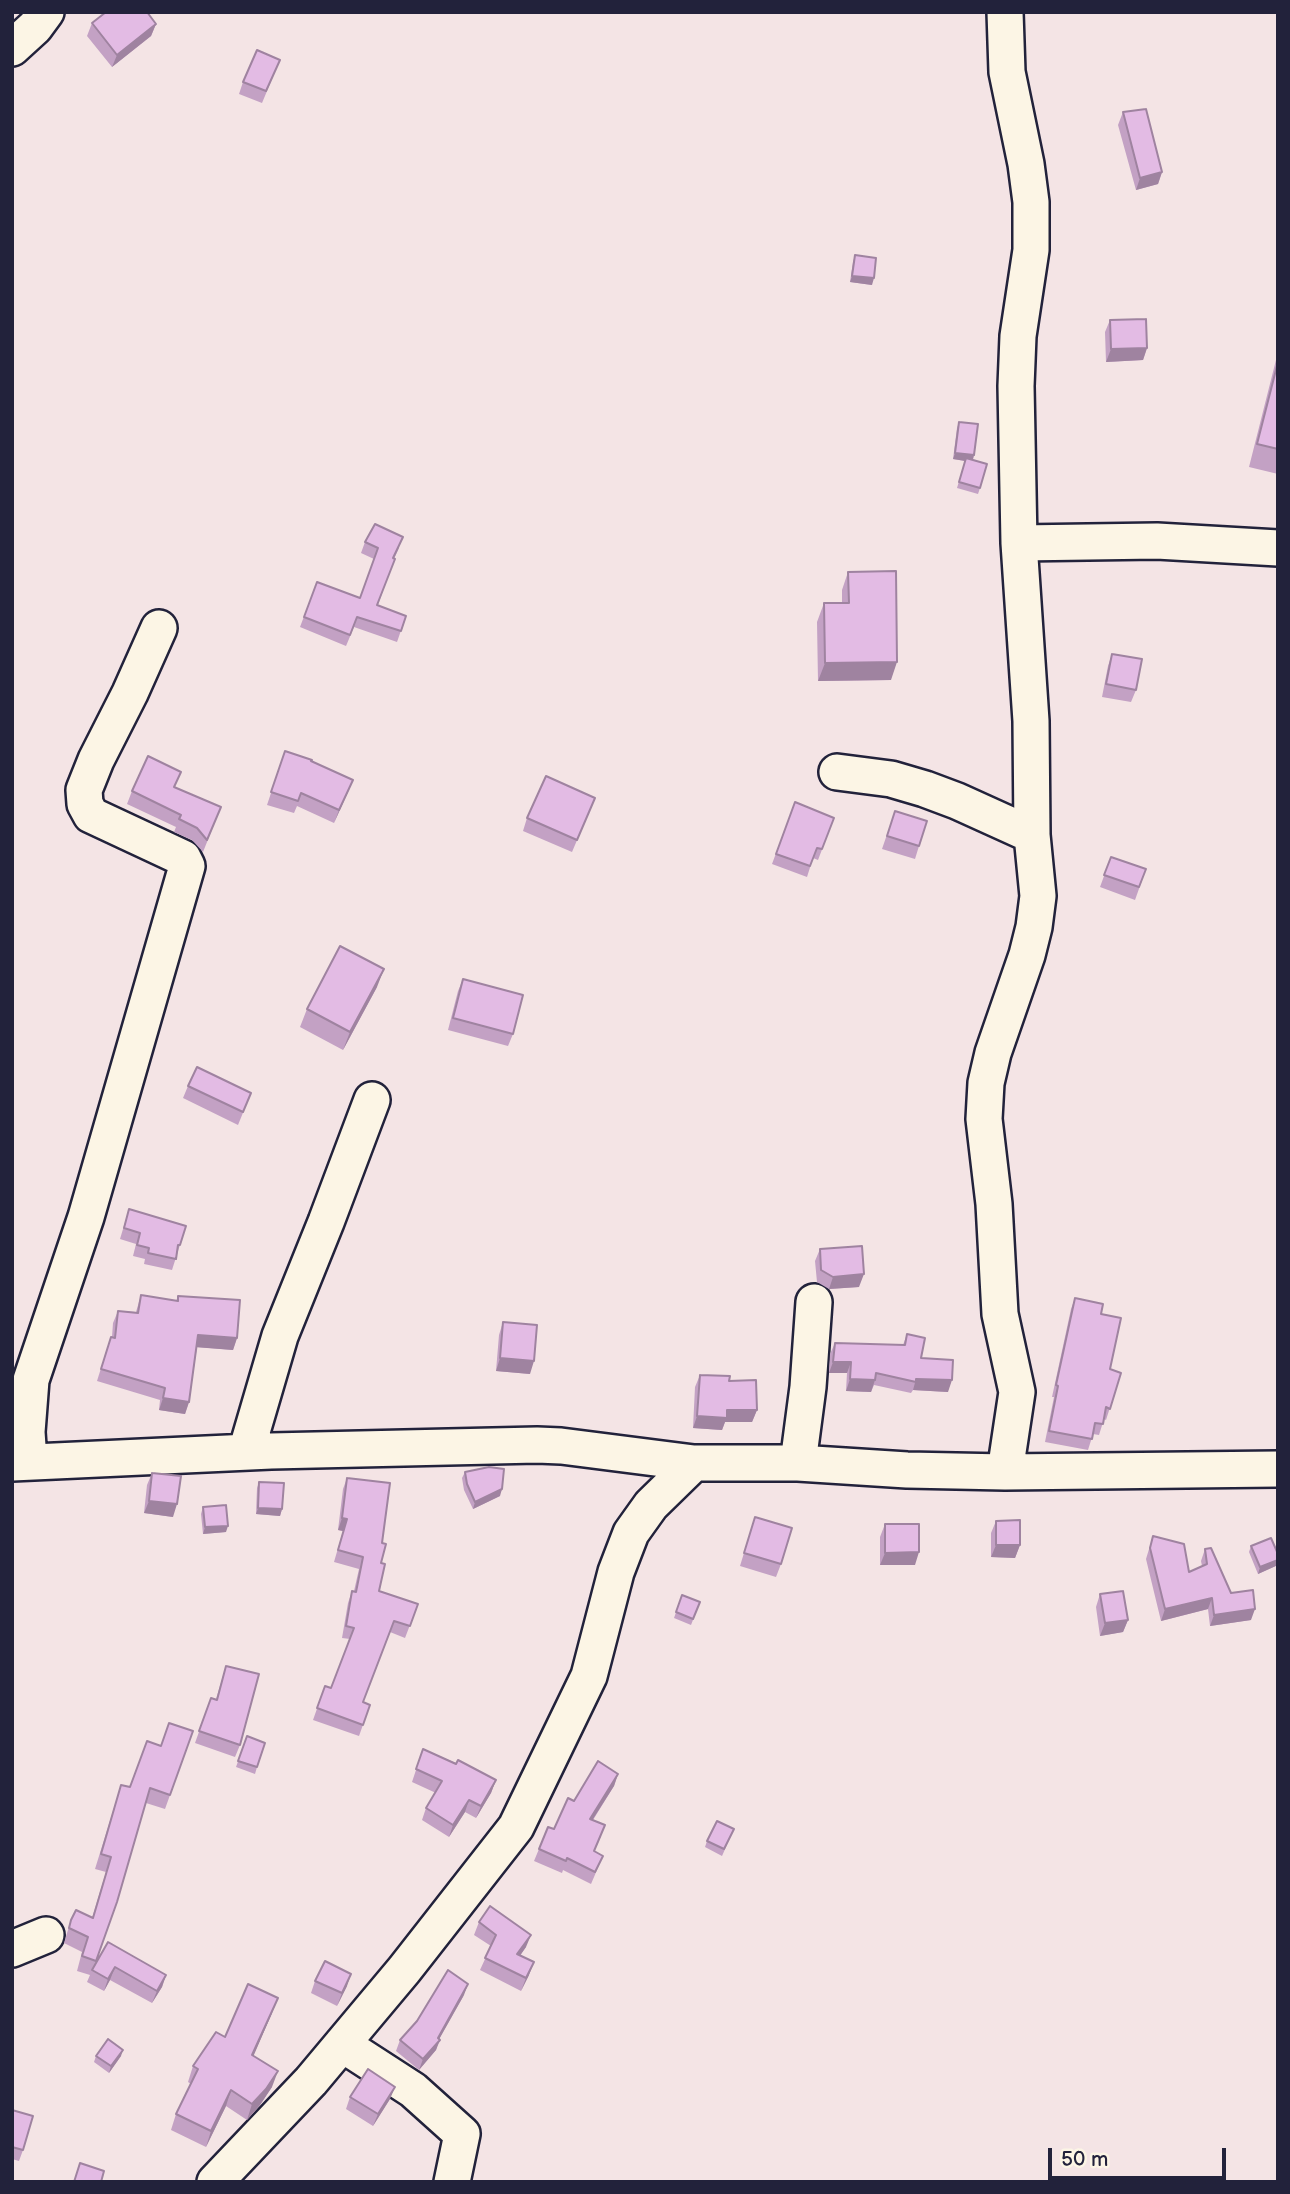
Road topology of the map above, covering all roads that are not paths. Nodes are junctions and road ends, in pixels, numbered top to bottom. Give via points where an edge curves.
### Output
1 (46, 12) edge
2 (1005, 12) edge
3 (12, 48) edge
4 (1019, 543) junction
5 (1278, 548) edge
6 (159, 628) dead end
7 (837, 772) dead end
8 (1032, 835) junction
9 (372, 1100) dead end
10 (814, 1302) dead end
11 (246, 1452) junction
12 (21, 1462) edge
13 (694, 1463) junction
14 (798, 1463) junction
15 (1278, 1469) edge
16 (1005, 1472) junction
17 (46, 1935) dead end
18 (12, 1949) edge
19 (342, 2044) junction
20 (215, 2182) edge
21 (452, 2182) edge

1 - 3 street
2 - 4 street via 1007,72 1031,202 1031,250 1017,361
4 - 5 street via 1157,541
4 - 8 street via 1031,721
6 - 12 street via 96,760 84,790 85,804 91,815 183,858 187,866 86,1217 31,1380
7 - 8 street via 925,789
8 - 16 street via 1038,896 1034,927 993,1053 984,1119 1000,1314 1017,1392
9 - 11 street via 280,1336
10 - 14 street
11 - 12 street
11 - 13 street via 537,1445
13 - 14 street
13 - 19 street via 651,1505 631,1533 589,1676 516,1827
14 - 16 street
15 - 16 street
17 - 18 street
19 - 20 street
19 - 21 street via 413,2090 462,2134

